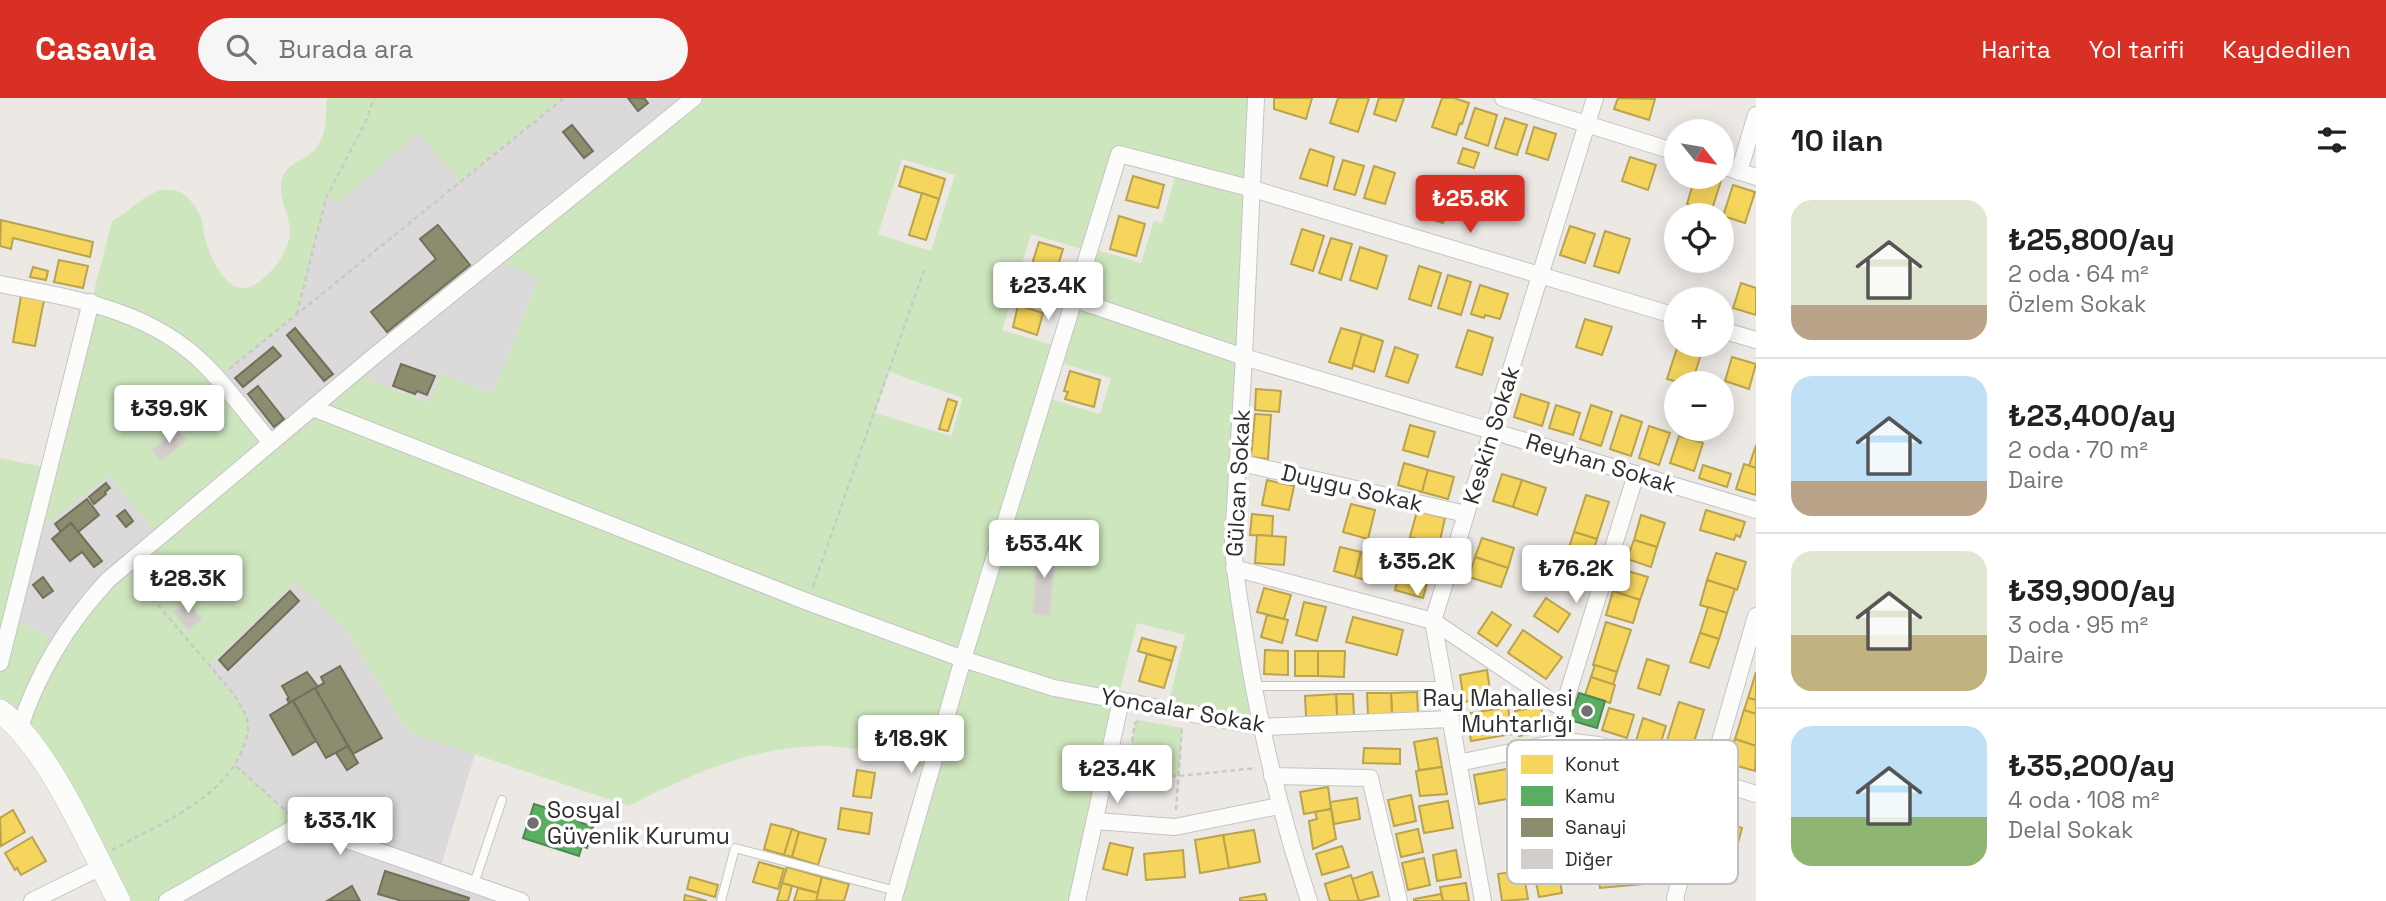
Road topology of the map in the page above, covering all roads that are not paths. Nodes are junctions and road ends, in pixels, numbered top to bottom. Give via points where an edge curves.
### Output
1 (694, 98) edge
2 (1256, 98) edge
3 (1503, 98) edge
4 (1595, 98) edge
5 (1756, 115) edge
6 (1587, 124) junction
7 (1664, 148) edge
8 (1734, 170) edge
9 (1739, 172) junction
10 (1756, 177) edge
11 (1253, 190) junction
12 (1540, 275) junction
13 (1009, 276) dead end
14 (0, 284) edge
15 (1074, 299) junction
16 (90, 302) junction
17 (1664, 312) edge
18 (1734, 334) edge
19 (1756, 340) edge
20 (1244, 357) junction
21 (313, 408) junction
22 (1492, 431) junction
23 (271, 443) junction
24 (1237, 462) junction
25 (1636, 474) junction
26 (1756, 510) edge
27 (1466, 514) junction
28 (1234, 568) junction
29 (1756, 616) edge
30 (1433, 621) junction
31 (963, 659) junction
32 (0, 663) edge
33 (1253, 686) junction
34 (1444, 686) junction
35 (1121, 700) junction
36 (1563, 709) junction
37 (0, 711) edge
38 (1451, 719) junction
39 (1261, 727) junction
40 (19, 730) junction
41 (1566, 740) edge
42 (1720, 740) edge
43 (1507, 753) edge
44 (1458, 763) junction
45 (1271, 771) junction
46 (1738, 789) edge
47 (1756, 794) edge
48 (502, 800) dead end
49 (1279, 806) junction
50 (1095, 821) junction
51 (99, 862) junction
52 (474, 884) junction
53 (895, 896) edge
54 (32, 901) edge
55 (120, 901) edge
56 (167, 901) edge
57 (521, 901) edge
58 (721, 901) edge
59 (1077, 901) edge
60 (1309, 901) edge
61 (1399, 901) edge
62 (1483, 901) edge

1 - 21 street
2 - 11 street, Gülcan Sokak
3 - 6 street
4 - 6 street, Keskin Sokak
5 - 9 street
6 - 7 street
6 - 12 street, Keskin Sokak
8 - 9 street
9 - 10 street
11 - 12 street
11 - 15 street via 1119,154
11 - 20 street, Gülcan Sokak
12 - 17 street
12 - 22 street, Keskin Sokak
13 - 15 street, Reyhan Sokak
14 - 16 street
15 - 20 street, Reyhan Sokak
15 - 31 street
16 - 23 street via 155,328 194,355
16 - 32 street
18 - 19 street
20 - 22 street, Reyhan Sokak
20 - 24 street, Gülcan Sokak
21 - 23 street
21 - 31 street, Yoncalar Sokak
22 - 25 street, Reyhan Sokak
22 - 27 street, Keskin Sokak
23 - 40 street via 93,596 60,642
24 - 27 street, Duygu Sokak
24 - 28 street, Gülcan Sokak
25 - 26 street, Reyhan Sokak
25 - 36 street
27 - 30 street, Keskin Sokak
28 - 30 street
28 - 33 street, Gülcan Sokak
29 - 42 street
30 - 34 street, Keskin Sokak
30 - 36 street
31 - 35 street, Yoncalar Sokak via 1054,688
31 - 53 street
33 - 34 lane
33 - 39 street, Gülcan Sokak
34 - 38 street, Keskin Sokak
35 - 39 street, Yoncalar Sokak via 1182,720
35 - 50 street
36 - 41 street
37 - 40 street
38 - 39 street, Yoncalar Sokak
38 - 44 street, Keskin Sokak
39 - 45 street, Gülcan Sokak
40 - 51 street via 44,761
43 - 44 street
44 - 62 street, Keskin Sokak
45 - 49 street, Gülcan Sokak
45 - 61 street via 1370,778
46 - 47 street
48 - 52 lane
49 - 50 street via 1175,827
49 - 60 street, Gülcan Sokak
50 - 59 street
51 - 54 street
51 - 55 street
52 - 56 street via 301,824
52 - 57 street
53 - 58 lane via 735,848

